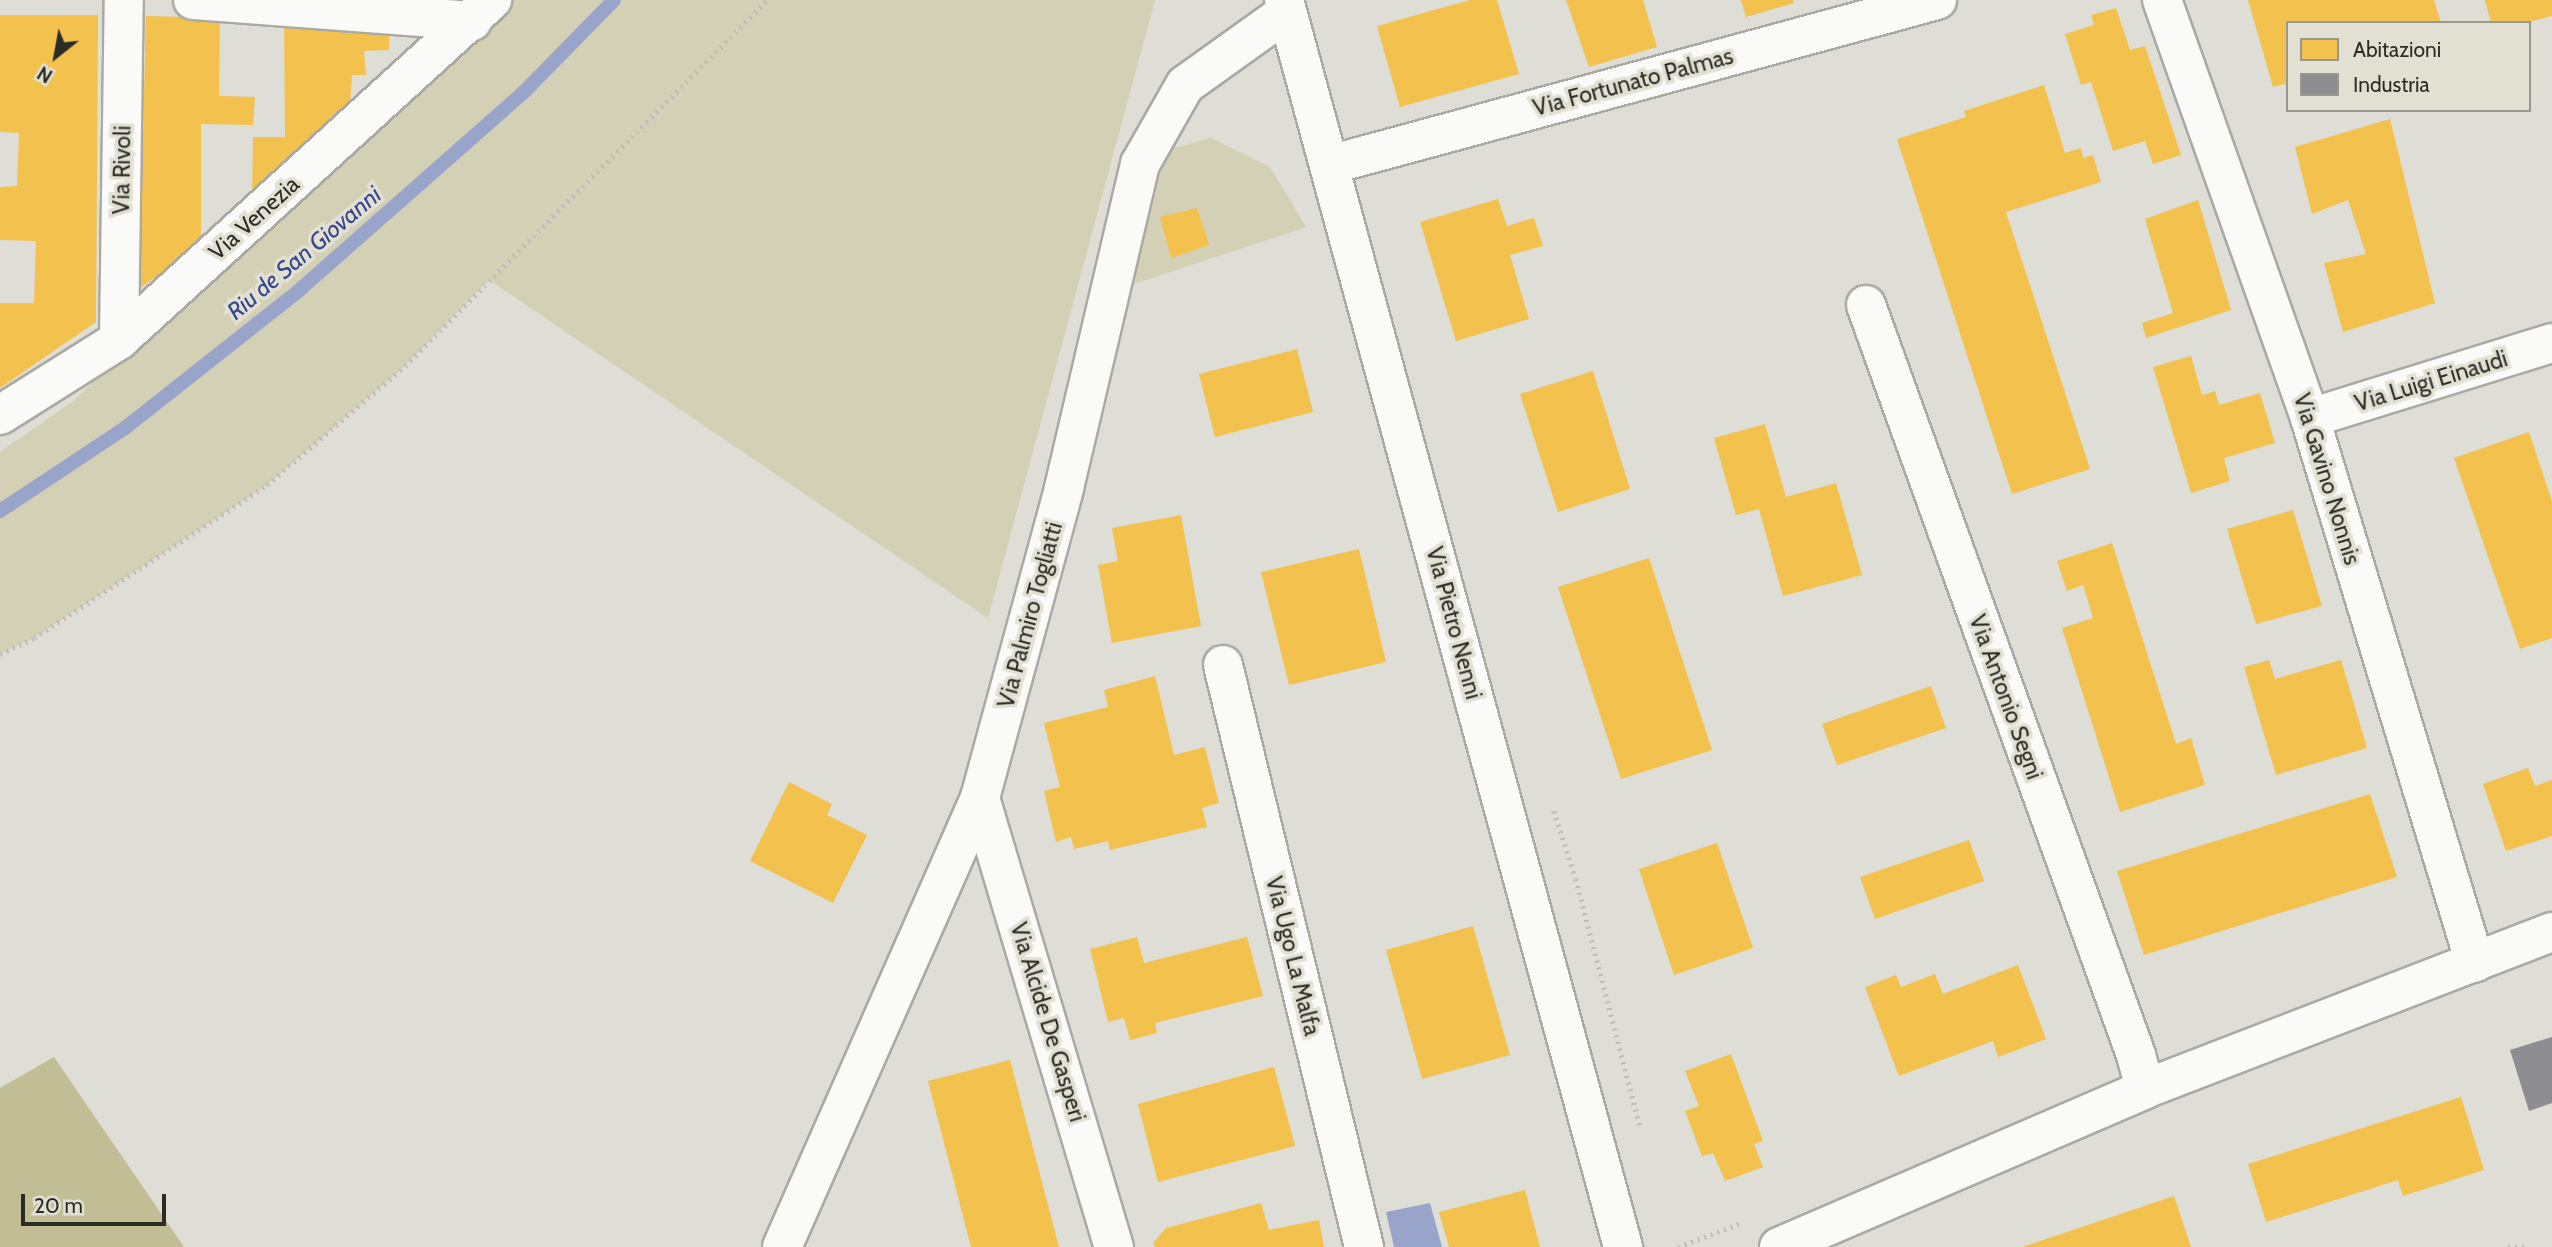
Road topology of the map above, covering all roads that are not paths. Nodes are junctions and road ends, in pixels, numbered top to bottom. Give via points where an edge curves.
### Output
1 (124, 0) edge
2 (192, 0) edge
3 (1937, 0) edge
4 (2162, 0) edge
5 (1285, 6) edge
6 (482, 10) edge
7 (1329, 164) junction
8 (1866, 305) dead end
9 (120, 340) junction
10 (2552, 343) edge
11 (0, 415) edge
12 (2310, 418) junction
13 (1223, 665) dead end
14 (980, 798) junction
15 (2552, 932) edge
16 (2474, 963) junction
17 (2145, 1088) junction
18 (782, 1247) edge
19 (1114, 1247) edge
20 (1364, 1247) edge
21 (1623, 1247) edge
22 (1779, 1247) edge

1 - 9 street, Via Rivoli
2 - 6 street
3 - 7 street, Via Fortunato Palmas
4 - 12 street, Via Gavino Nonnis
5 - 7 street, Via Pietro Nenni
5 - 14 street, Via Palmiro Togliatti via 1185,85 1140,164 1064,488
6 - 9 street, Via Venezia
7 - 21 street, Via Pietro Nenni
8 - 17 street, Via Antonio Segni
9 - 11 street, Via Venezia
10 - 12 street, Via Luigi Einaudi
12 - 16 street, Via Gavino Nonnis
13 - 20 street, Via Ugo La Malfa
14 - 18 street, Via Palmiro Togliatti
14 - 19 street, Via Alcide De Gasperi
15 - 16 street
16 - 17 street
17 - 22 street

